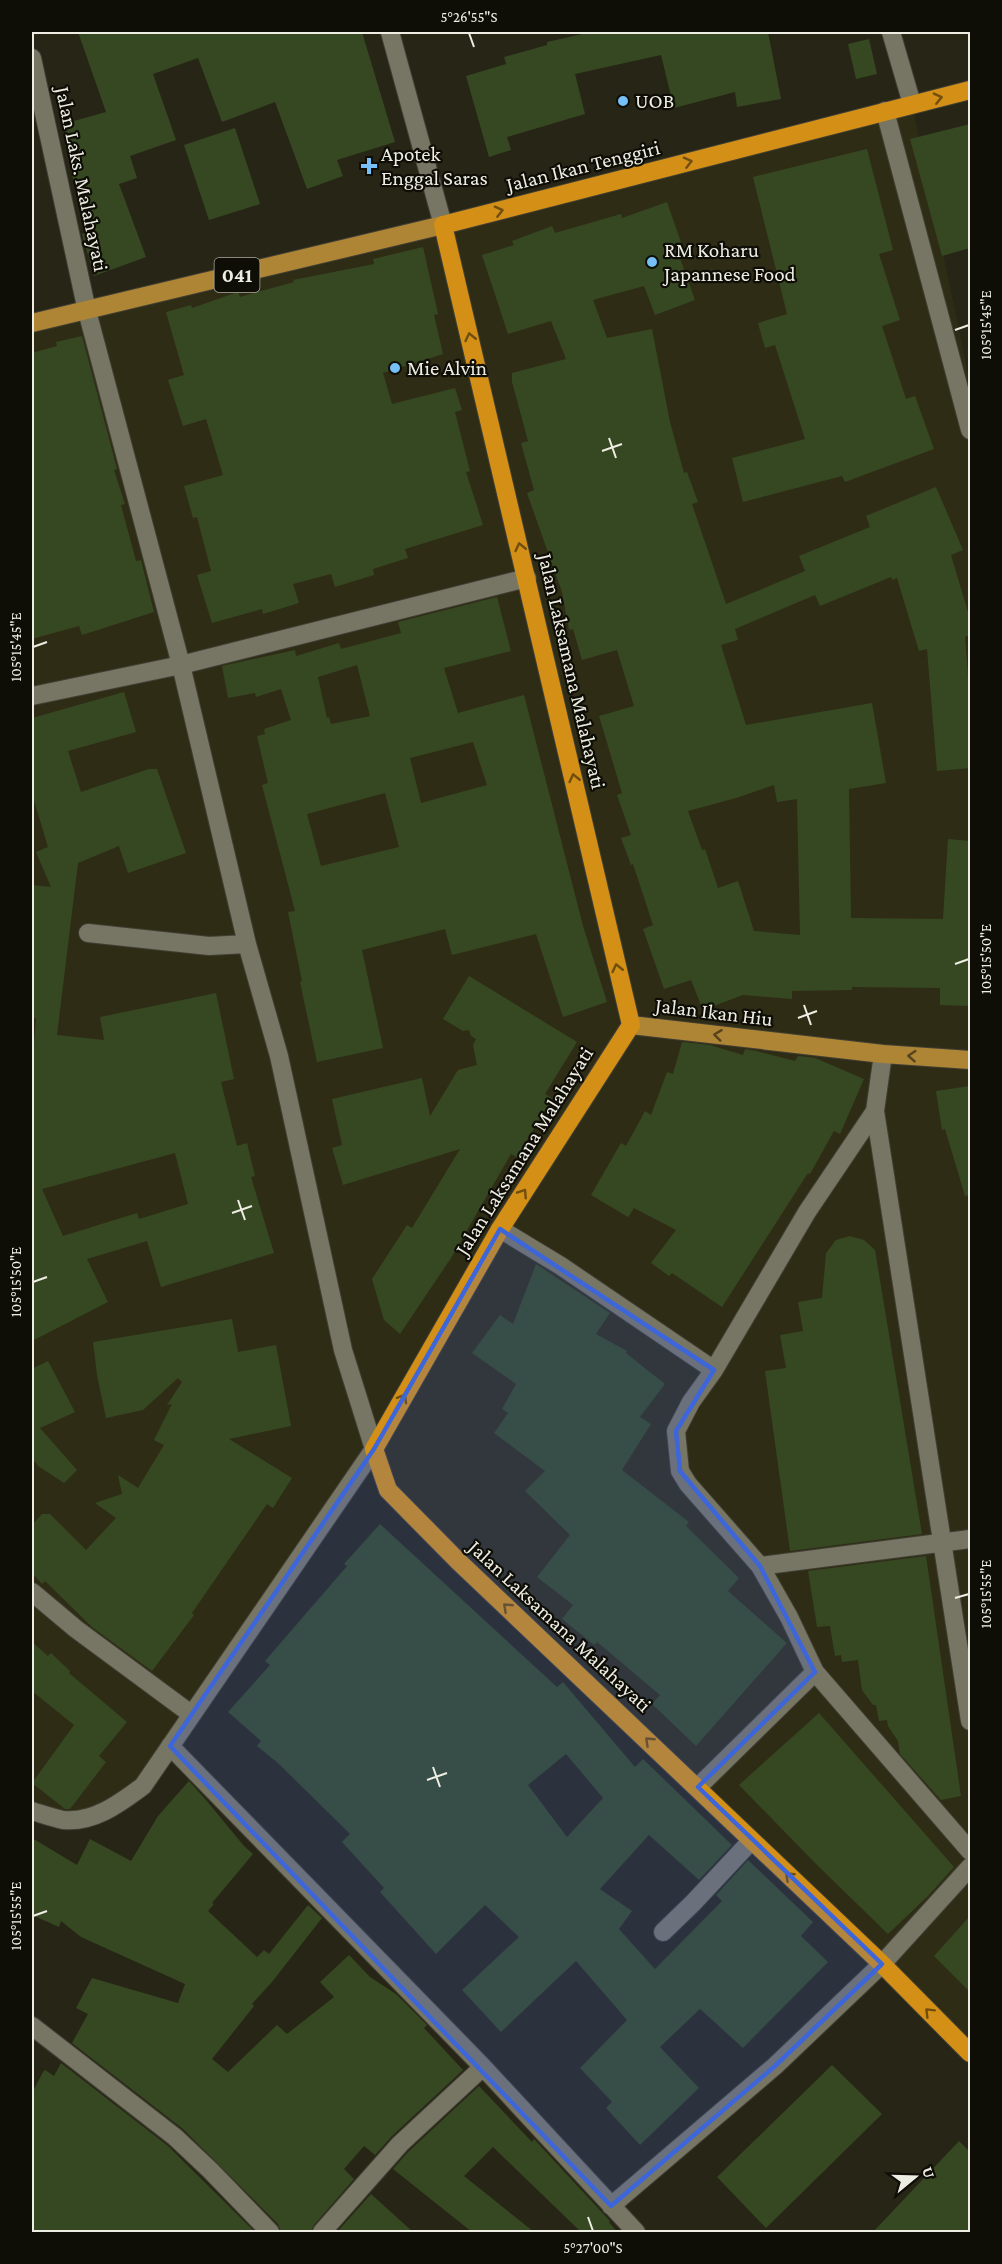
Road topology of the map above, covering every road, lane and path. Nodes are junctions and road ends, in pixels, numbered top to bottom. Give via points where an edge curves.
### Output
1 (390, 32) edge
2 (891, 32) edge
3 (32, 58) edge
4 (970, 90) edge
5 (912, 104) junction
6 (885, 111) junction
7 (443, 225) junction
8 (87, 311) junction
9 (32, 323) edge
10 (970, 430) edge
11 (527, 578) junction
12 (181, 665) junction
13 (32, 696) edge
14 (88, 933) dead end
15 (247, 944) junction
16 (631, 1025) junction
17 (883, 1054) junction
18 (970, 1060) edge
19 (875, 1111) junction
20 (500, 1229) junction
21 (714, 1371) junction
22 (374, 1449) junction
23 (970, 1539) edge
24 (942, 1543) junction
25 (760, 1566) junction
26 (32, 1592) edge
27 (815, 1672) junction
28 (190, 1714) junction
29 (970, 1721) edge
30 (170, 1746) junction
31 (698, 1787) junction
32 (32, 1811) edge
33 (751, 1841) junction
34 (970, 1851) edge
35 (970, 1867) edge
36 (663, 1932) dead end
37 (882, 1964) junction
38 (32, 2026) edge
39 (970, 2053) edge
40 (483, 2067) junction
41 (611, 2206) junction
42 (270, 2232) edge
43 (322, 2232) edge
44 (636, 2232) edge

1 - 7 street, Jalan Laksamana Malahayati
2 - 5 street
3 - 8 street, Jalan Laks. Malahayati
5 -> 4 highway, Jalan Ikan Tenggiri
5 - 6 highway, Jalan Ikan Tenggiri
7 -> 6 highway, Jalan Ikan Tenggiri
6 - 10 street
7 - 8 main road, Jalan Ikan Tenggiri / 041
11 -> 7 highway, Jalan Laksamana Malahayati
8 - 9 main road, Jalan Ikan Tenggiri / 041
8 - 12 street, Jalan Laks. Malahayati
11 - 12 street
16 -> 11 highway, Jalan Laksamana Malahayati
12 - 13 street
12 - 15 street, Jalan Laks. Malahayati
14 - 15 street via 209,946
15 - 22 street, Jalan Laks. Malahayati via 279,1056 343,1350
17 -> 16 main road, Jalan Ikan Hiu
20 -> 16 highway, Jalan Laksamana Malahayati
18 -> 17 main road, Jalan Ikan Hiu
17 - 19 street
19 - 21 street via 807,1212
19 - 24 street
20 - 21 street
22 -> 20 highway, Jalan Laksamana Malahayati
21 - 25 street via 676,1431 680,1471
22 - 28 street
31 -> 22 highway, Jalan Laksamana Malahayati via 388,1490
23 - 24 street
24 - 25 street
24 - 29 street
25 - 27 street
26 - 28 street
27 - 31 street
27 - 34 street
28 - 30 street
30 - 32 street via 143,1786 119,1804 87,1819 63,1820
30 - 40 street
31 - 33 highway, Jalan Laksamana Malahayati
33 - 36 street
37 -> 33 highway, Jalan Laksamana Malahayati
35 - 37 street
39 -> 37 highway, Jalan Laksamana Malahayati
37 - 41 street via 775,2066
38 - 42 street via 176,2137
40 - 41 street
40 - 43 street via 400,2144
41 - 44 street

